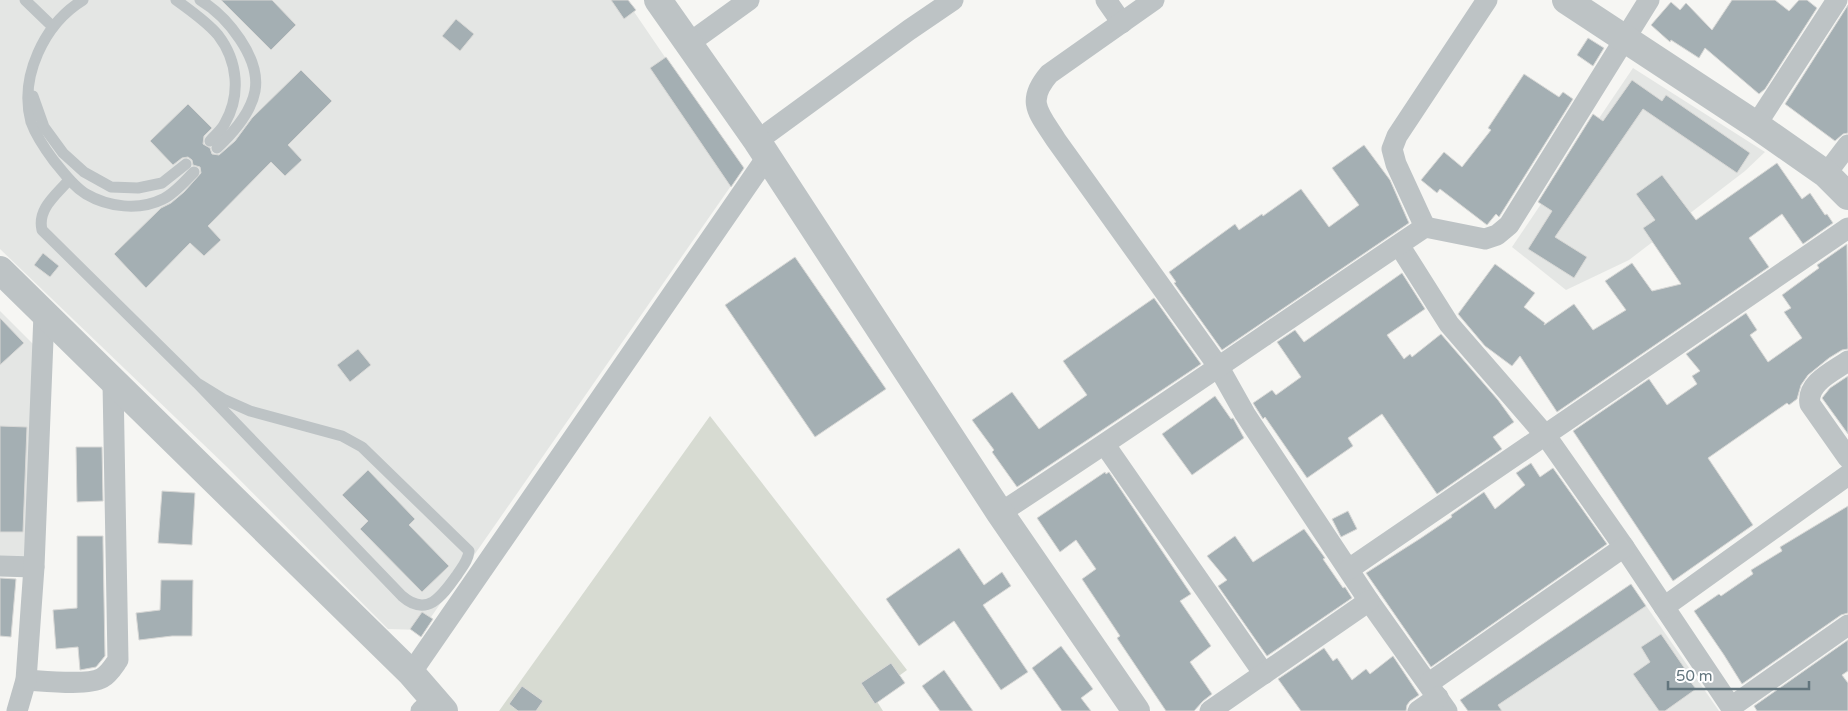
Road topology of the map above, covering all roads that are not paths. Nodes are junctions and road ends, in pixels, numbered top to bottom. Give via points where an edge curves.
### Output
1 (25, 0) edge
2 (176, 0) edge
3 (200, 0) edge
4 (658, 0) edge
5 (748, 0) edge
6 (953, 0) edge
7 (1106, 0) edge
8 (1154, 0) edge
9 (1487, 0) edge
10 (1566, 0) edge
11 (1649, 0) edge
12 (1837, 0) edge
13 (75, 2) edge
14 (1122, 23) junction
15 (53, 27) junction
16 (1624, 40) junction
17 (688, 44) junction
18 (28, 83) junction
19 (1756, 125) junction
20 (1848, 145) edge
21 (762, 149) junction
22 (1826, 174) junction
23 (69, 180) junction
24 (1848, 196) edge
25 (1425, 227) junction
26 (1848, 228) edge
27 (1399, 244) junction
28 (0, 270) edge
29 (44, 314) junction
30 (1848, 361) edge
31 (1218, 366) junction
32 (113, 383) junction
33 (197, 383) junction
34 (1546, 436) junction
35 (1106, 445) junction
36 (1848, 458) edge
37 (1848, 475) edge
38 (1000, 513) junction
39 (1624, 547) junction
40 (0, 566) edge
41 (34, 567) junction
42 (1350, 569) junction
43 (1369, 601) junction
44 (1664, 607) junction
45 (1848, 625) edge
46 (411, 673) junction
47 (1264, 674) junction
48 (26, 680) junction
49 (1438, 697) edge
50 (433, 707) edge
51 (1732, 709) edge
52 (17, 711) edge
53 (1136, 711) edge
54 (1210, 711) edge
55 (1418, 711) edge

1 - 15 lane
2 - 3 lane via 217,35 228,52 236,75 234,101 214,144 245,116 255,91 254,68 241,41 223,18
4 - 17 street
5 - 17 street
6 - 21 street via 909,30
7 - 14 street
8 - 14 street
9 - 25 street via 1396,136 1392,148
10 - 16 street
11 - 16 street
12 - 19 street
13 - 15 lane
14 - 31 street via 1049,74 1039,85 1035,99 1038,111
15 - 18 lane via 36,57
16 - 19 street
16 - 25 street via 1509,225 1497,235 1485,239
17 - 21 street
18 - 23 lane via 32,122 44,148
18 - 23 lane via 44,127 63,153 84,172 111,187 138,188 162,183 190,168 164,199 142,207 112,204 86,194
19 - 22 street
20 - 22 street
21 - 38 street
21 - 46 street
22 - 24 street
23 - 33 lane via 43,210 42,230
25 - 27 street
26 - 34 street
27 - 31 street
27 - 34 street via 1449,324
28 - 29 street
29 - 32 street
29 - 41 street
30 - 36 street via 1816,384 1809,398
31 - 35 street
31 - 42 street via 1245,414
32 - 46 street
32 - 48 street via 118,660 110,672 90,682
33 - 33 lane via 408,602 428,605 447,589 469,558 469,551 362,447 342,436 250,411
34 - 39 street
34 - 42 street
35 - 38 street
35 - 47 street
37 - 44 street
38 - 53 street
39 - 44 street
39 - 49 street
40 - 41 street
41 - 48 street
42 - 43 street
43 - 47 street
43 - 49 street
44 - 51 street
45 - 51 street
46 - 50 street
47 - 54 street
48 - 52 street
49 - 55 street

